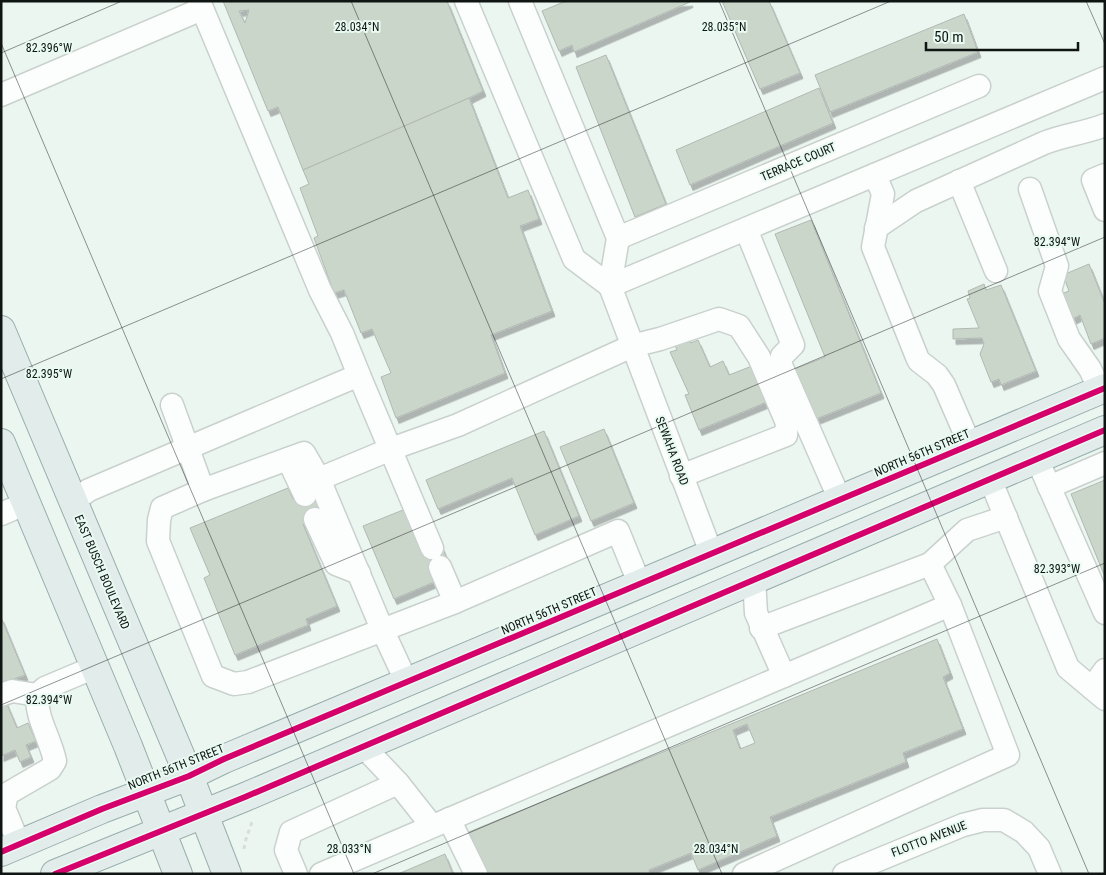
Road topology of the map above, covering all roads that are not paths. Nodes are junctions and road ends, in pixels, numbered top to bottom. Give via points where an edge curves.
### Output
1 (466, 1) edge
2 (520, 1) edge
3 (201, 5) edge
4 (1104, 81) edge
5 (979, 86) dead end
6 (1, 95) edge
7 (1105, 124) edge
8 (875, 175) junction
9 (1105, 175) edge
10 (959, 181) junction
11 (1030, 189) dead end
12 (1105, 210) edge
13 (876, 228) junction
14 (746, 229) junction
15 (618, 238) junction
16 (996, 270) dead end
17 (610, 286) junction
18 (1, 330) edge
19 (632, 346) junction
20 (359, 375) junction
21 (1103, 394) edge
22 (172, 405) dead end
23 (1105, 430) edge
24 (1, 443) edge
25 (970, 445) junction
26 (186, 448) junction
27 (391, 449) junction
28 (1038, 459) junction
29 (1105, 464) edge
30 (681, 476) junction
31 (990, 479) junction
32 (312, 487) junction
33 (1049, 487) junction
34 (203, 490) junction
35 (851, 495) junction
36 (72, 502) junction
37 (27, 503) junction
38 (1, 514) edge
39 (1006, 517) junction
40 (315, 519) dead end
41 (712, 555) junction
42 (930, 564) junction
43 (359, 573) junction
44 (754, 578) junction
45 (640, 585) junction
46 (454, 602) junction
47 (950, 605) junction
48 (1105, 613) edge
49 (761, 628) junction
50 (382, 629) junction
51 (548, 666) junction
52 (95, 667) junction
53 (1105, 670) edge
54 (784, 676) junction
55 (407, 682) junction
56 (1098, 694) edge
57 (1, 695) edge
58 (37, 695) junction
59 (363, 746) junction
60 (189, 776) junction
61 (398, 783) junction
62 (146, 792) junction
63 (2, 808) edge
64 (202, 813) junction
65 (440, 823) junction
66 (162, 831) junction
67 (10, 848) edge
68 (55, 874) edge
69 (178, 874) edge
70 (227, 874) edge
71 (296, 874) edge
72 (321, 874) edge
73 (476, 874) edge
74 (744, 874) edge
75 (844, 874) edge
76 (1050, 874) edge

1 - 17 street via 574,259
2 - 15 street
3 - 6 street
3 - 20 street
4 - 8 street
5 - 15 street, TERRACE COURT
7 - 10 street via 1090,131 1058,137
8 - 13 street via 883,194
8 - 14 street
9 - 12 street via 1092,180
10 - 13 street via 916,201
10 - 16 street
11 - 21 street via 1057,266 1050,291 1069,339
13 - 25 street via 873,247 917,357 944,385
14 - 17 street
14 - 35 street via 793,345 780,363
15 - 17 street
17 - 19 street
18 - 36 main road, EAST BUSCH BOULEVARD
19 - 27 street via 458,425
19 - 30 street, SEWAHA ROAD
19 - 30 street via 660,340 719,319 739,326 758,357 787,423 786,435
20 - 26 street
20 - 27 street
21 - 25 main road, NORTH 56TH STREET
21 - 31 main road via 999,450 990,464
22 - 26 street
23 - 28 main road
24 - 37 main road
25 - 35 main road, NORTH 56TH STREET
26 - 34 street
26 - 36 street via 89,490
27 - 32 street
27 - 46 street
28 - 31 main road
28 - 33 street
29 - 33 street
30 - 41 street, SEWAHA ROAD
31 - 39 street
31 - 44 main road
32 - 34 street via 304,453
32 - 43 street
33 - 48 street
34 - 50 street via 162,508 158,541 213,676 234,684 248,682
35 - 41 main road, NORTH 56TH STREET
35 - 44 main road via 761,557
36 - 60 main road, EAST BUSCH BOULEVARD
37 - 38 street
37 - 52 main road
39 - 42 street via 967,530
39 - 56 street via 1068,668
40 - 43 street via 336,564
41 - 45 main road, NORTH 56TH STREET
41 - 51 main road via 714,565 693,586 571,640
42 - 47 street
42 - 49 street
43 - 50 street
44 - 49 street via 756,613
44 - 51 main road
45 - 46 street via 618,531
45 - 55 main road, NORTH 56TH STREET
46 - 50 street
47 - 54 street
47 - 74 street via 1008,755
49 - 54 street
50 - 55 street
51 - 59 main road
52 - 58 street via 45,688
52 - 62 main road
53 - 56 street
54 - 65 street
55 - 60 main road, NORTH 56TH STREET
57 - 58 street via 12,692
58 - 63 street via 36,709 55,761 50,769 8,794
59 - 61 street
59 - 64 main road
60 - 62 main road, NORTH 56TH STREET
60 - 64 main road, EAST BUSCH BOULEVARD
61 - 65 street
61 - 71 street via 291,832 286,850
62 - 66 main road
62 - 67 main road, NORTH 56TH STREET
63 - 67 street
64 - 66 main road
64 - 70 main road, EAST BUSCH BOULEVARD
65 - 72 street
65 - 73 street
66 - 68 main road
66 - 69 main road
75 - 76 street, FLOTTO AVENUE via 963,825 983,820 1004,820 1024,832 1039,848

